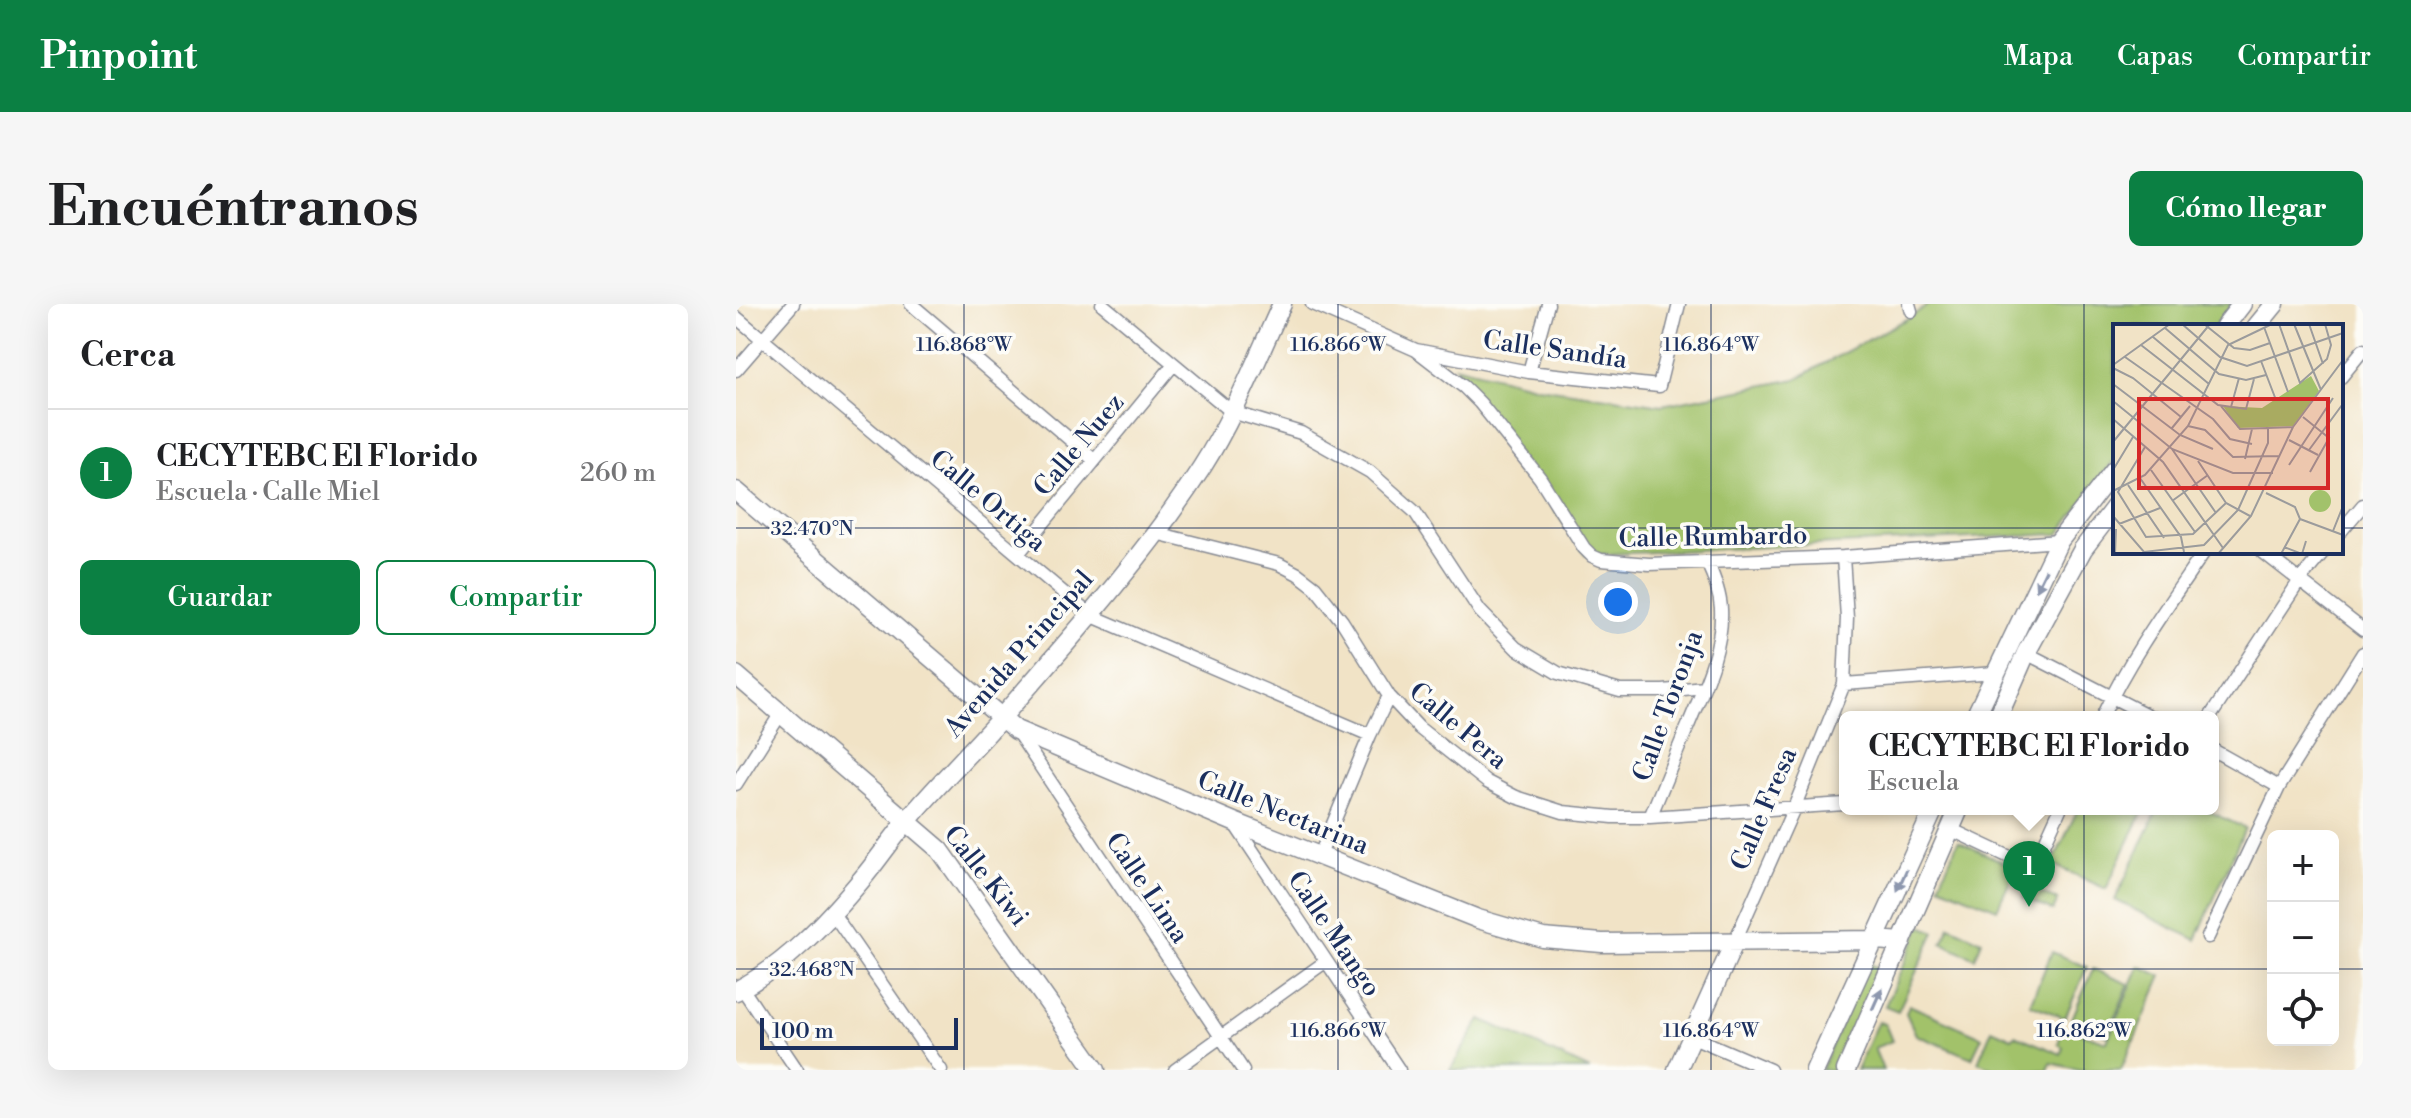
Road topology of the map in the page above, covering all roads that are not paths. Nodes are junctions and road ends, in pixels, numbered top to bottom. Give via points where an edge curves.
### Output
1 (793, 304) edge
2 (911, 304) edge
3 (1102, 304) edge
4 (1282, 304) edge
5 (1312, 304) edge
6 (1548, 304) edge
7 (1679, 304) edge
8 (2242, 304) edge
9 (2275, 304) edge
10 (736, 317) edge
11 (2227, 324) edge
12 (2259, 324) edge
13 (762, 339) junction
14 (1416, 350) junction
15 (2363, 350) edge
16 (1174, 364) junction
17 (736, 370) edge
18 (1529, 372) junction
19 (2343, 375) edge
20 (1232, 412) junction
21 (1094, 460) junction
22 (2113, 472) edge
23 (736, 491) edge
24 (2362, 507) edge
25 (2113, 510) edge
26 (2343, 529) edge
27 (1156, 533) junction
28 (2059, 541) junction
29 (1018, 554) junction
30 (2203, 554) edge
31 (2266, 554) edge
32 (2321, 554) edge
33 (1843, 557) junction
34 (1707, 562) junction
35 (2300, 580) junction
36 (1090, 615) junction
37 (2363, 630) edge
38 (2026, 653) junction
39 (2363, 653) edge
40 (1995, 673) junction
41 (736, 675) edge
42 (1844, 684) junction
43 (1704, 687) junction
44 (1389, 696) junction
45 (2112, 696) junction
46 (1978, 711) edge
47 (2001, 711) edge
48 (2105, 711) edge
49 (2140, 711) edge
50 (2214, 711) edge
51 (781, 713) junction
52 (1001, 718) junction
53 (1016, 730) junction
54 (1370, 735) junction
55 (2219, 753) edge
56 (736, 784) edge
57 (2279, 787) junction
58 (1839, 804) edge
59 (1794, 808) junction
60 (1931, 815) edge
61 (1956, 815) edge
62 (2057, 815) edge
63 (1650, 817) junction
64 (906, 822) junction
65 (1234, 822) junction
66 (1950, 829) junction
67 (1320, 855) junction
68 (832, 912) junction
69 (2208, 937) dead end
70 (1876, 940) junction
71 (1902, 942) junction
72 (1734, 943) junction
73 (1325, 962) junction
74 (739, 990) edge
75 (1693, 1037) junction
76 (1220, 1038) junction
77 (797, 1070) edge
78 (941, 1070) edge
79 (1096, 1070) edge
80 (1175, 1070) edge
81 (1243, 1070) edge
82 (1399, 1070) edge
83 (1677, 1070) edge
84 (1770, 1070) edge
85 (1815, 1070) edge
86 (1846, 1070) edge

1 - 13 street
2 - 21 street
3 - 16 street
4 - 20 street, Avenida Principal
5 - 14 street, Calle Sandía
6 - 18 street
7 - 18 street, Calle Sandía via 1659,386
8 - 11 street
9 - 12 street
10 - 13 street, Calle Ortiga
13 - 17 street
13 - 29 street, Calle Ortiga
14 - 18 street, Calle Sandía
14 - 34 street, Calle Rumbardo via 1480,403 1540,478 1592,556 1649,564
15 - 19 street
16 - 20 street
16 - 21 street, Calle Nuez
20 - 27 street, Avenida Principal via 1203,466
20 - 43 street via 1301,433 1370,472 1415,512 1480,611 1516,648 1558,673 1620,691
21 - 29 street, Calle Nuez
22 - 28 street
23 - 52 street, Calle Nectarina
24 - 26 street
25 - 38 street via 2083,549
27 - 36 street, Avenida Principal
27 - 44 street, Calle Pera via 1279,564 1298,574 1342,621
28 - 33 street, Calle Rumbardo
28 -> 40 street
29 - 36 street, Calle Ortiga
30 - 45 street
31 - 35 street
32 - 35 street
33 - 34 street, Calle Rumbardo
33 - 42 street, Calle Fresa
34 - 43 street, Calle Toronja via 1719,592 1721,618 1717,651
35 - 37 street
35 - 50 street
36 - 52 street, Avenida Principal
36 - 54 street, Calle Ortiga
38 - 45 street
38 - 47 street
39 - 57 street
40 - 42 street
40 - 46 street
41 - 51 street, Calle Kiwi
42 - 59 street, Calle Fresa
43 - 63 street, Calle Toronja
44 - 54 street
44 - 63 street, Calle Pera via 1464,766 1501,790 1580,815
45 - 48 street
45 - 49 street
51 - 56 street
51 - 64 street, Calle Kiwi
52 - 53 street, Calle Nectarina
52 - 64 street, Avenida Principal
53 - 65 street, Calle Nectarina
53 - 76 street, Calle Lima
54 - 67 street
55 - 57 street
57 - 69 street
58 - 59 street, Calle Pera
59 - 63 street, Calle Pera
59 - 72 street, Calle Fresa
60 -> 70 street
61 - 66 street
62 - 66 street via 2031,871
64 - 68 street, Avenida Principal
64 - 79 street, Calle Kiwi via 940,850
65 - 67 street, Calle Nectarina
65 - 73 street, Calle Mango
66 - 71 street
67 - 72 street, Calle Nectarina via 1478,919 1543,938
68 - 74 street, Avenida Principal via 783,960
68 - 78 street
70 - 71 street, Calle Nectarina
70 - 72 street, Calle Nectarina
70 - 85 street
86 -> 71 street
72 - 75 street, Calle Fresa
73 - 76 street
73 - 82 street, Calle Mango
74 - 77 street
75 - 83 street, Calle Fresa
75 - 84 street
76 - 80 street
76 - 81 street, Calle Lima

